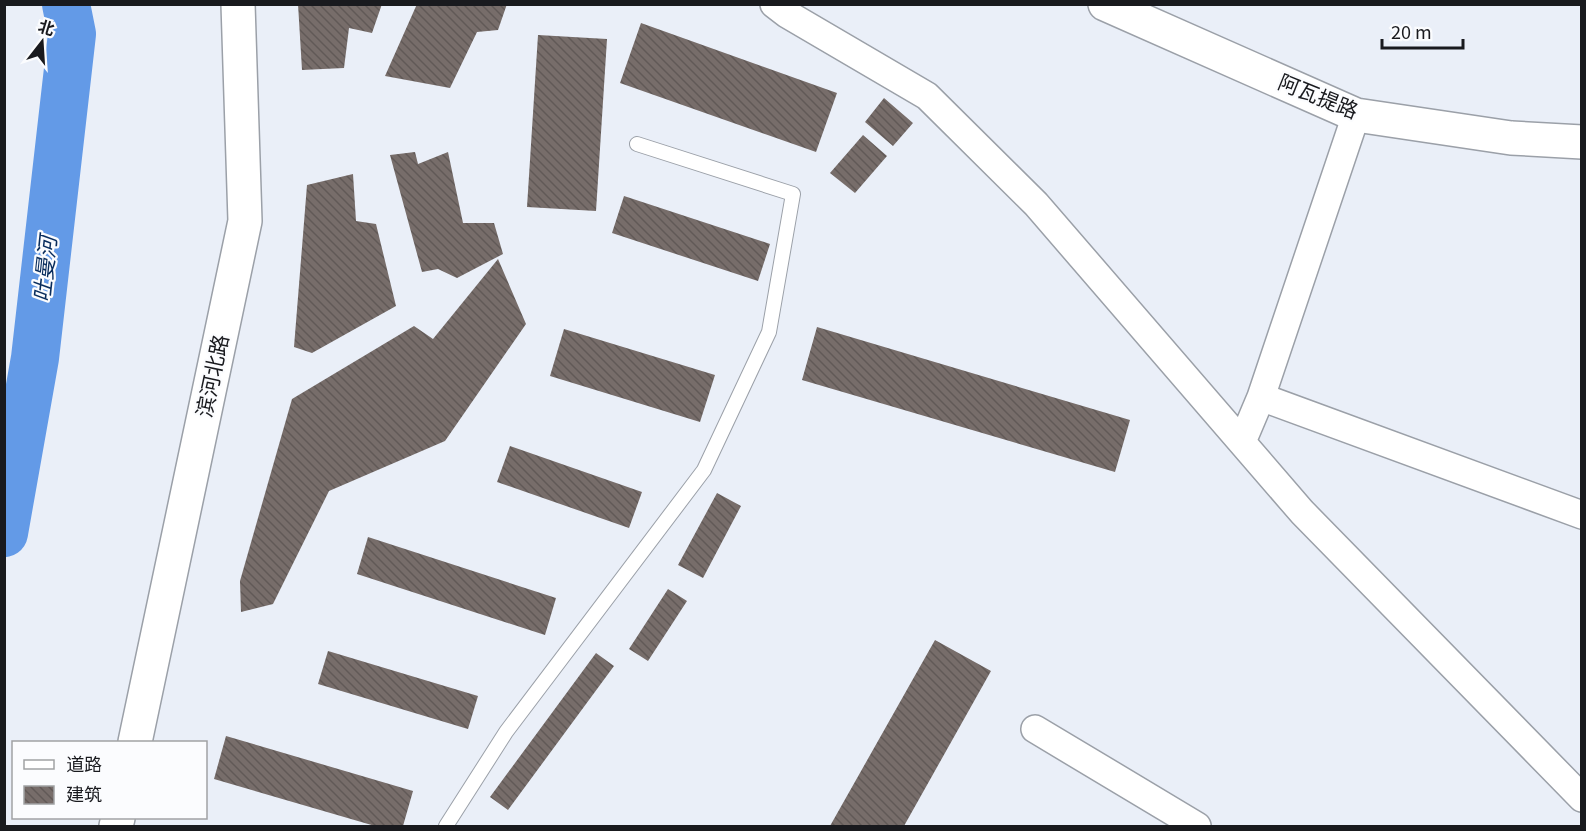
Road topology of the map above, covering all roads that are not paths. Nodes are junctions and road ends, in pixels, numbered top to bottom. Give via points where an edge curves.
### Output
1 (238, 4) edge
2 (774, 4) edge
3 (1105, 4) edge
4 (1356, 116) junction
5 (1581, 142) edge
6 (638, 144) dead end
7 (1261, 397) junction
8 (1242, 442) junction
9 (1581, 514) edge
10 (1035, 729) dead end
11 (135, 741) edge
12 (1581, 798) edge
13 (446, 826) edge
14 (1197, 826) edge

1 - 11 main road, 滨河北路 via 245,221
2 - 8 street via 927,96 1036,204
3 - 4 main road, 阿瓦提路
4 - 5 main road, 阿瓦提路 via 1511,138
4 - 7 street
6 - 13 lane via 793,194 769,332 704,470 506,732
7 - 8 street
7 - 9 street
8 - 12 street via 1302,512
10 - 14 street

